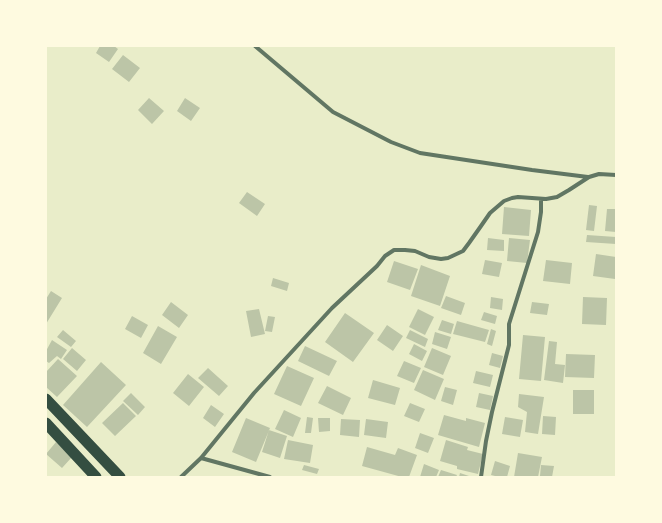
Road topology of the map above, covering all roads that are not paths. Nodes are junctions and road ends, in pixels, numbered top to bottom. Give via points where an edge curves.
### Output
1 (256, 46) edge
2 (616, 175) edge
3 (589, 178) junction
4 (541, 199) junction
5 (46, 399) edge
6 (46, 423) edge
7 (201, 458) junction
8 (96, 477) edge
9 (120, 477) edge
10 (181, 477) edge
11 (270, 477) edge
12 (481, 477) edge

1 - 3 street via 333,112 391,142 420,152
2 - 3 street via 599,174
3 - 4 street via 562,194
4 - 7 street via 518,197 504,201 490,213 463,251 448,258 441,259 405,250 394,250 385,256 326,313 254,393
4 - 12 street via 538,232 509,324 509,345 492,412
5 - 9 highway
6 - 8 highway
7 - 10 street
7 - 11 street

